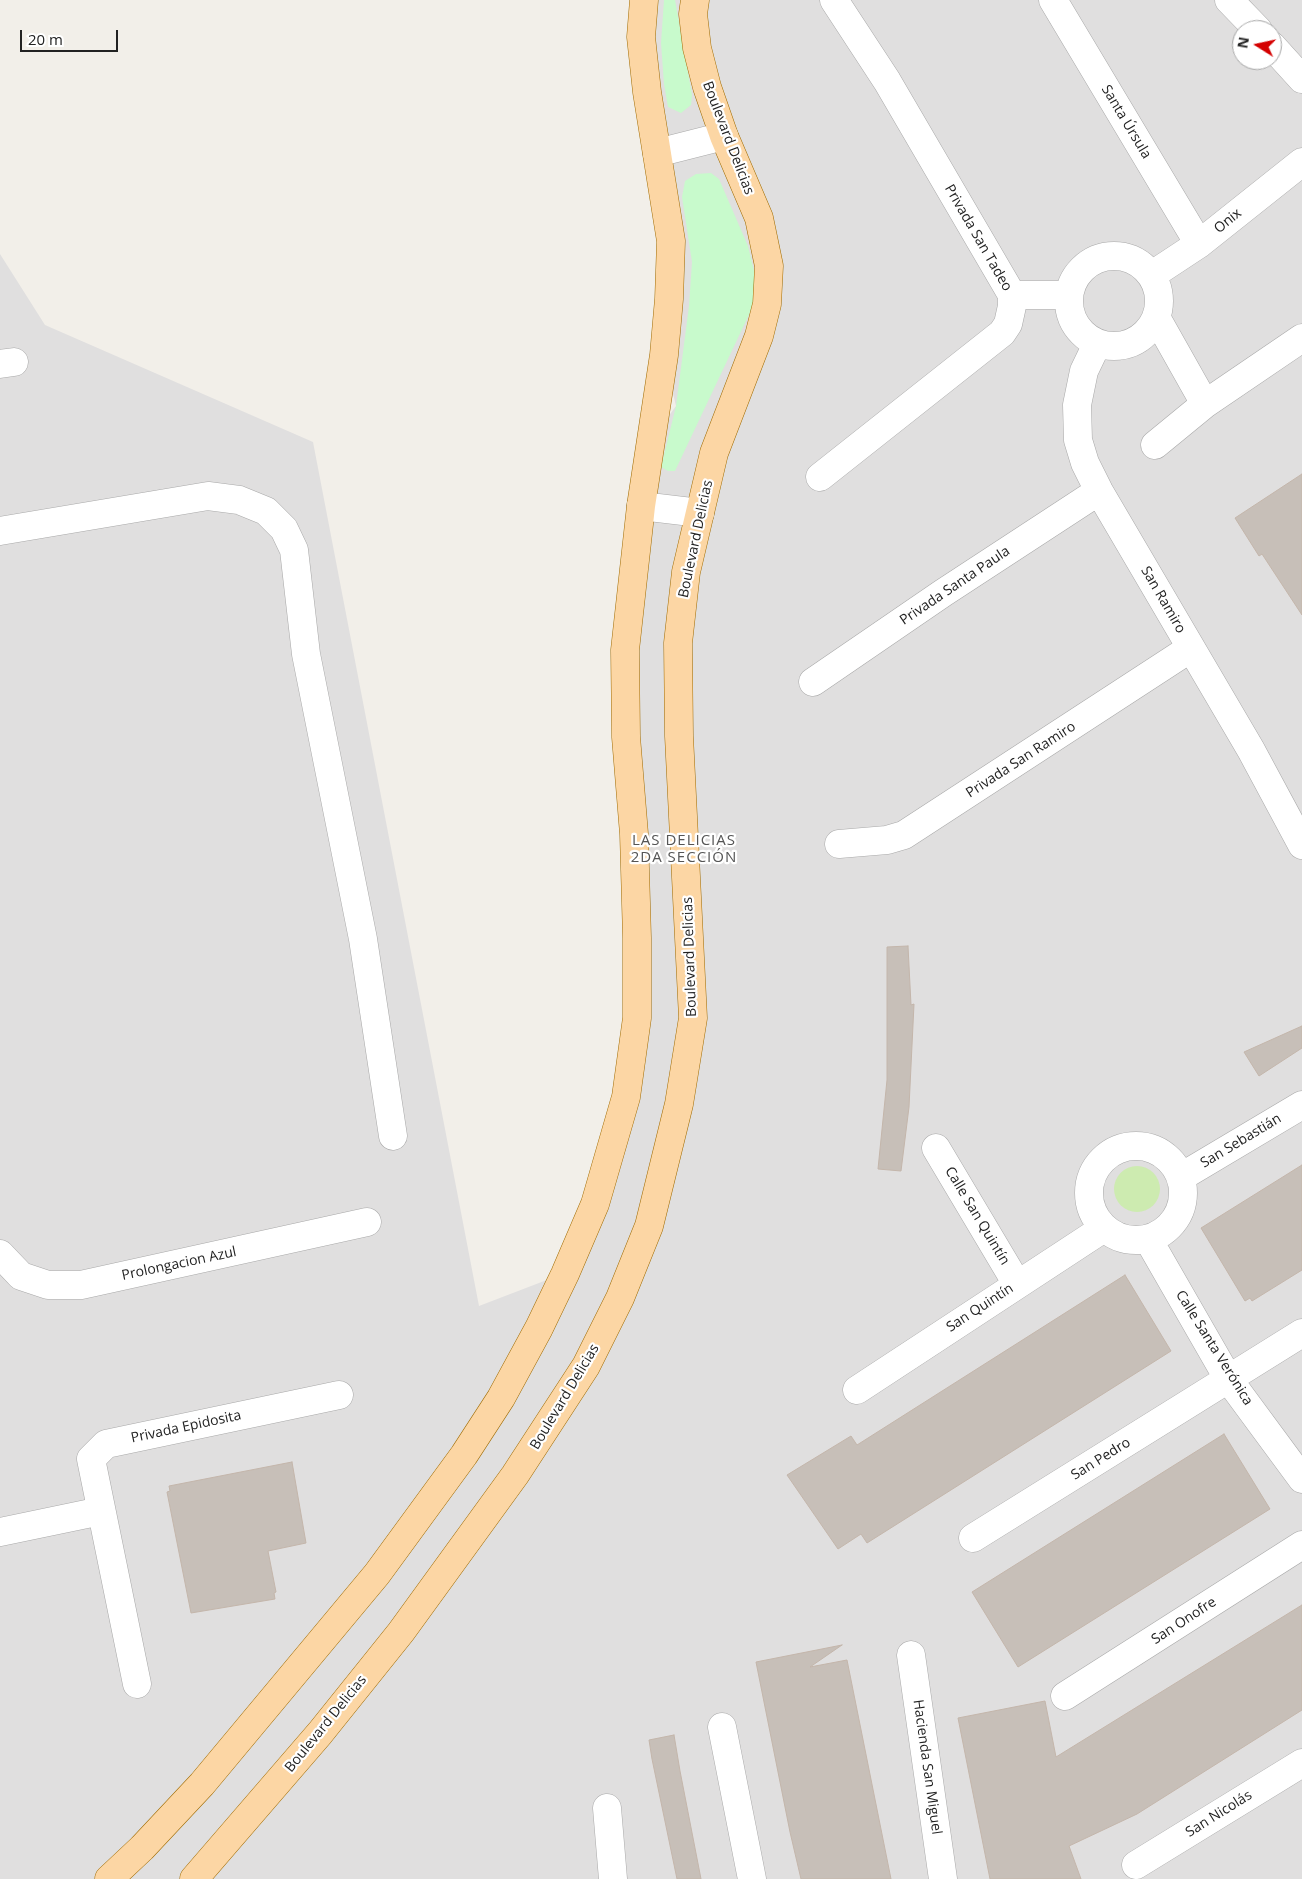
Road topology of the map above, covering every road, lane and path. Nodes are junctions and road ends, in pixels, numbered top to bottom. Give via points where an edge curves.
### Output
1 (644, 0) edge
2 (695, 0) edge
3 (834, 0) edge
4 (1053, 0) edge
5 (1229, 0) edge
6 (1248, 20) edge
7 (1282, 57) edge
8 (1302, 79) edge
9 (724, 136) junction
10 (657, 152) junction
11 (1302, 162) edge
12 (1199, 244) junction
13 (1152, 275) junction
14 (1012, 295) junction
15 (1068, 296) junction
16 (1156, 317) junction
17 (1302, 338) edge
18 (1097, 344) junction
19 (1205, 404) junction
20 (1155, 445) dead end
21 (820, 477) dead end
22 (1099, 492) junction
23 (640, 506) junction
24 (700, 513) junction
25 (0, 531) edge
26 (1192, 648) junction
27 (813, 682) dead end
28 (839, 844) dead end
29 (1302, 845) edge
30 (1302, 1105) edge
31 (393, 1136) dead end
32 (936, 1148) dead end
33 (1180, 1177) junction
34 (368, 1222) dead end
35 (1104, 1228) junction
36 (1148, 1239) junction
37 (0, 1254) edge
38 (1017, 1284) junction
39 (1302, 1333) edge
40 (1229, 1380) junction
41 (857, 1390) dead end
42 (339, 1396) dead end
43 (1302, 1479) edge
44 (101, 1511) junction
45 (0, 1532) edge
46 (973, 1538) dead end
47 (1302, 1544) edge
48 (911, 1655) dead end
49 (137, 1684) dead end
50 (1065, 1696) dead end
51 (722, 1727) dead end
52 (1302, 1763) edge
53 (607, 1808) dead end
54 (1136, 1865) dead end
55 (108, 1879) edge
56 (194, 1879) edge
57 (613, 1879) edge
58 (752, 1879) edge
59 (943, 1879) edge

1 - 10 main road via 641,36
2 - 9 main road, Boulevard Delicias via 693,14 697,48
3 - 14 street, Privada San Tadeo via 887,81
4 - 12 street, Santa Úrsula
5 - 6 street
7 - 8 street
9 - 10 street
9 - 24 main road, Boulevard Delicias via 759,218 769,266 767,304 760,336 714,453
10 - 23 main road via 671,241 669,299 654,430
11 - 12 street, Onix
12 - 13 street, Onix
13 - 15 street via 1141,264 1111,255 1096,259 1083,268 1073,280
13 - 16 street via 1158,288
14 - 15 street
14 - 21 street, Privada San Tadeo via 1011,315 1002,333
15 - 18 street via 1075,326
16 - 18 street via 1139,339 1126,345
16 - 19 street
17 - 19 street
18 - 22 street, San Ramiro via 1084,371 1077,413 1078,440
19 - 20 street
22 - 26 street, San Ramiro
22 - 27 street, Privada Santa Paula
23 - 24 street
23 - 55 main road via 626,650 626,737 634,834 637,1018 626,1097 595,1204 540,1328 474,1439 430,1503 377,1574 202,1784
24 - 56 main road, Boulevard Delicias via 686,572 678,643 694,1018 679,1104 649,1226 620,1298 586,1366 520,1467 401,1632 320,1733
25 - 31 street via 208,496 239,500 266,511 284,528 294,550 306,654 362,939
26 - 28 street, Privada San Ramiro via 910,832 888,840
26 - 29 street, San Ramiro via 1252,750
30 - 33 street, San Sebastián
32 - 38 street, Calle San Quintín
33 - 35 street via 1167,1158 1147,1147 1132,1146 1104,1158 1094,1170 1090,1185 1090,1201
33 - 36 street via 1183,1192 1181,1208 1174,1222 1162,1233
34 - 37 street, Prolongacion Azul via 81,1285 48,1285 21,1276
35 - 36 street via 1117,1237
35 - 38 street, San Quintín
36 - 40 street, Calle Santa Verónica
38 - 41 street, San Quintín
39 - 40 street, San Pedro
40 - 43 street, Calle Santa Verónica
40 - 46 street, San Pedro
42 - 44 street, Privada Epidosita via 106,1444 91,1459
44 - 45 street
44 - 49 street, Privada Epidosita
47 - 50 street, San Onofre
48 - 59 street, Hacienda San Miguel
51 - 58 street
52 - 54 street, San Nicolás
53 - 57 street

